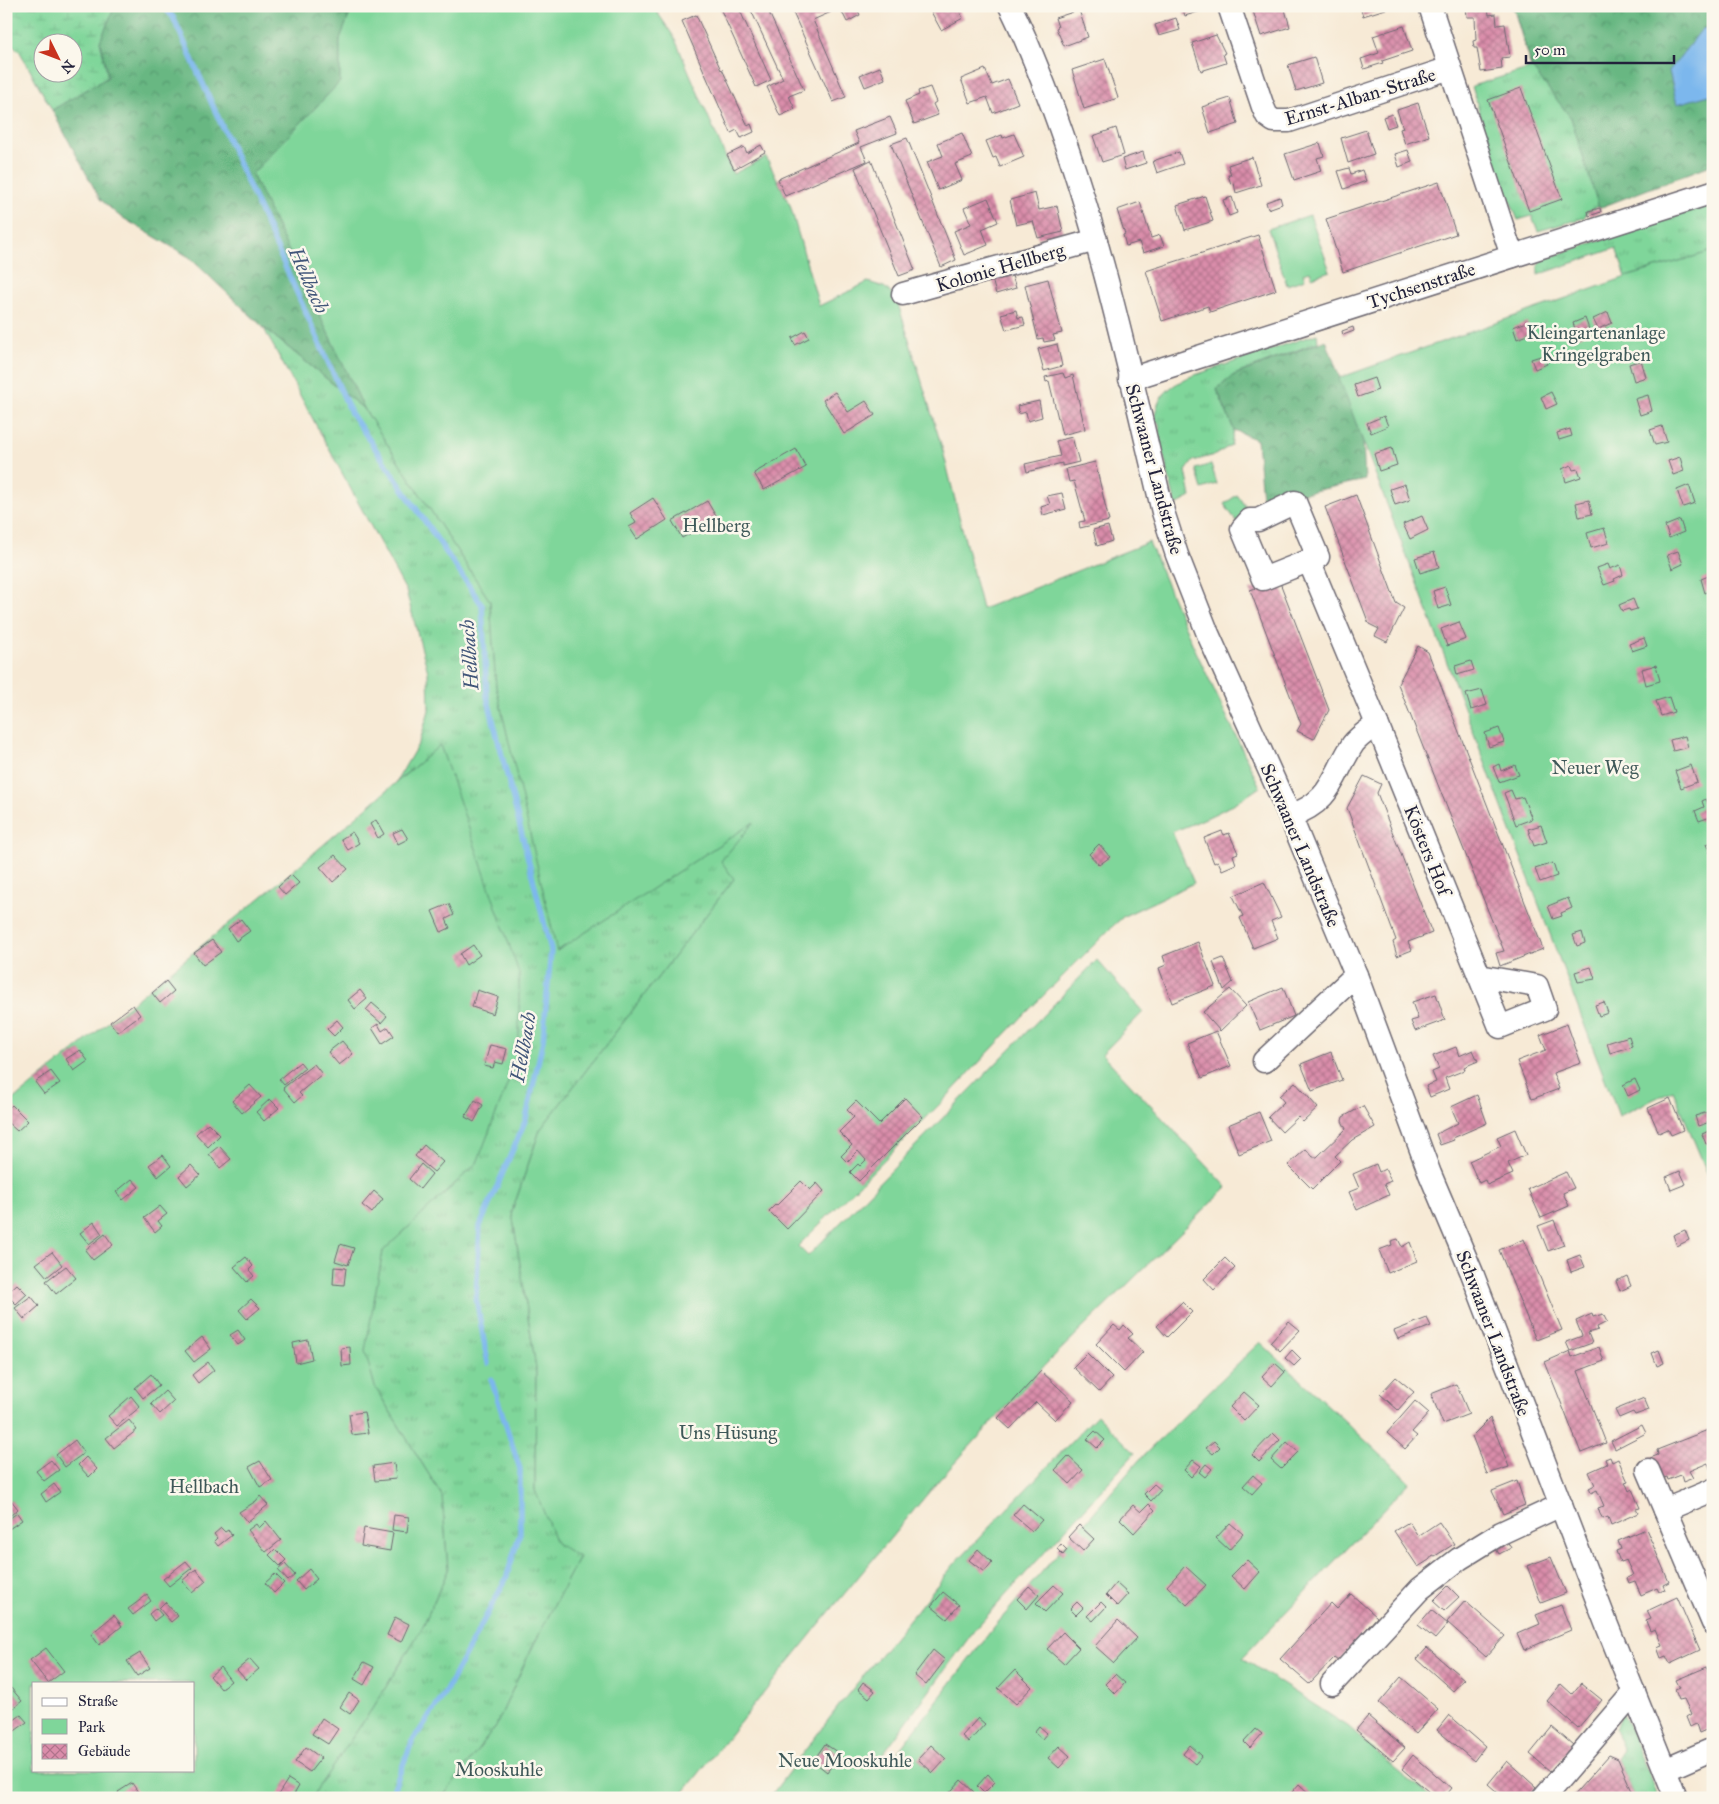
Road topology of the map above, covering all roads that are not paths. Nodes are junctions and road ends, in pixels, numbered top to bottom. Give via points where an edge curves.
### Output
1 (1010, 6) edge
2 (1228, 6) edge
3 (1430, 6) edge
4 (1450, 68) junction
5 (1713, 192) edge
6 (1096, 240) junction
7 (1512, 256) junction
8 (903, 294) dead end
9 (1130, 379) junction
10 (1309, 561) dead end
11 (1377, 724) junction
12 (1290, 816) junction
13 (1356, 975) junction
14 (1479, 976) dead end
15 (1264, 1060) dead end
16 (1648, 1470) dead end
17 (1713, 1490) edge
18 (1561, 1505) junction
19 (1665, 1510) junction
20 (1713, 1623) edge
21 (1332, 1684) dead end
22 (1634, 1692) junction
23 (1713, 1749) edge
24 (1665, 1770) junction
25 (1543, 1798) edge
26 (1676, 1798) edge

1 - 6 street, Schwaaner Landstraße via 1057,119
2 - 4 street, Ernst-Alban-Straße via 1260,101 1267,116 1274,121 1289,121
3 - 4 street
4 - 7 street
5 - 7 street, Tychsenstraße
6 - 8 street, Kolonie Hellberg
6 - 9 street, Schwaaner Landstraße
7 - 9 street, Tychsenstraße
9 - 12 street, Schwaaner Landstraße via 1163,512 1177,554 1208,634
10 - 11 street, Kösters Hof
11 - 12 street via 1353,744 1335,780 1319,801
11 - 14 street, Kösters Hof
12 - 13 street, Schwaaner Landstraße
13 - 15 street
13 - 18 street, Schwaaner Landstraße via 1430,1174
16 - 19 street
17 - 19 street
18 - 21 street via 1501,1533 1459,1558 1420,1589
18 - 22 street, Schwaaner Landstraße
19 - 20 street
22 - 24 street, Schwaaner Landstraße
22 - 25 street
23 - 24 street
24 - 26 street, Schwaaner Landstraße

